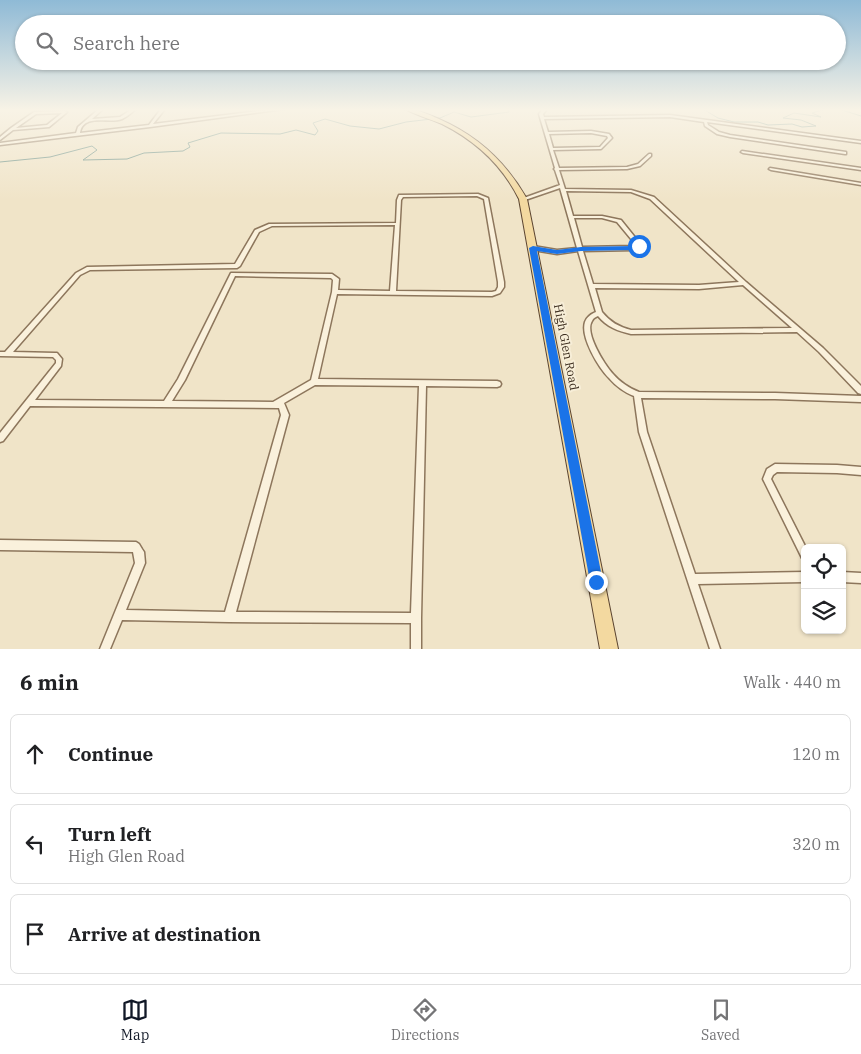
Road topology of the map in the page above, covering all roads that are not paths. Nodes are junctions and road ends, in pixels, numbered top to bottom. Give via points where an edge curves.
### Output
1 (37, 139) edge
2 (474, 139) edge
3 (548, 139) edge
4 (609, 139) edge
5 (750, 139) edge
6 (842, 139) edge
7 (861, 142) edge
8 (0, 144) edge
9 (551, 149) junction
10 (743, 152) dead end
11 (844, 152) dead end
12 (650, 155) dead end
13 (556, 169) junction
14 (771, 169) dead end
15 (861, 169) edge
16 (861, 184) edge
17 (562, 188) junction
18 (523, 199) junction
19 (571, 217) junction
20 (398, 224) junction
21 (533, 248) junction
22 (581, 249) junction
23 (237, 266) junction
24 (232, 274) junction
25 (744, 283) junction
26 (591, 286) junction
27 (335, 292) junction
28 (393, 292) junction
29 (599, 313) junction
30 (797, 330) junction
31 (4, 354) edge
32 (314, 382) junction
33 (423, 384) junction
34 (497, 384) dead end
35 (861, 391) edge
36 (637, 395) junction
37 (861, 399) edge
38 (167, 403) junction
39 (28, 404) junction
40 (276, 404) junction
41 (0, 439) edge
42 (861, 471) edge
43 (0, 544) edge
44 (801, 547) edge
45 (801, 577) edge
46 (846, 577) edge
47 (861, 578) edge
48 (692, 579) junction
49 (120, 615) junction
50 (229, 618) junction
51 (416, 618) junction
52 (105, 649) edge
53 (416, 649) edge
54 (609, 649) edge
55 (715, 649) edge

1 - 8 street
2 - 18 main road, High Glen Road via 510,173
3 - 9 street
4 - 9 street via 601,148
5 - 11 street
6 - 7 street
9 - 13 street
10 - 15 street
12 - 13 street via 639,165 627,168
13 - 17 street
14 - 16 street
17 - 18 street
17 - 19 street
17 - 25 street via 631,192 652,198
18 - 21 main road, High Glen Road
19 - 22 street
19 - 22 street via 602,217 620,221 639,246
20 - 23 street via 271,225 257,231
20 - 28 street
20 - 28 street via 401,196 483,196 486,198 501,288 492,294
21 - 22 street via 557,252
21 - 54 main road, High Glen Road
22 - 26 street
23 - 24 street
23 - 31 street via 83,270
24 - 27 street via 332,276 336,279
24 - 38 street
25 - 26 street via 699,287
25 - 30 street
26 - 29 street
27 - 28 street
27 - 32 street
29 - 30 street via 612,326 631,332
29 - 36 street via 588,321 587,332 600,364 610,378
30 - 35 street
31 - 39 street via 58,356 58,364
32 - 33 street
32 - 40 street
33 - 34 street
33 - 51 street
36 - 37 street
36 - 48 street via 644,432
38 - 39 street
38 - 40 street
39 - 41 street
40 - 50 street via 282,405 285,414
42 - 44 street via 775,468 770,472 767,479
43 - 49 street via 136,547 140,563
45 - 48 street
46 - 47 street
48 - 55 street
49 - 50 street
49 - 52 street
50 - 51 street
51 - 53 street

